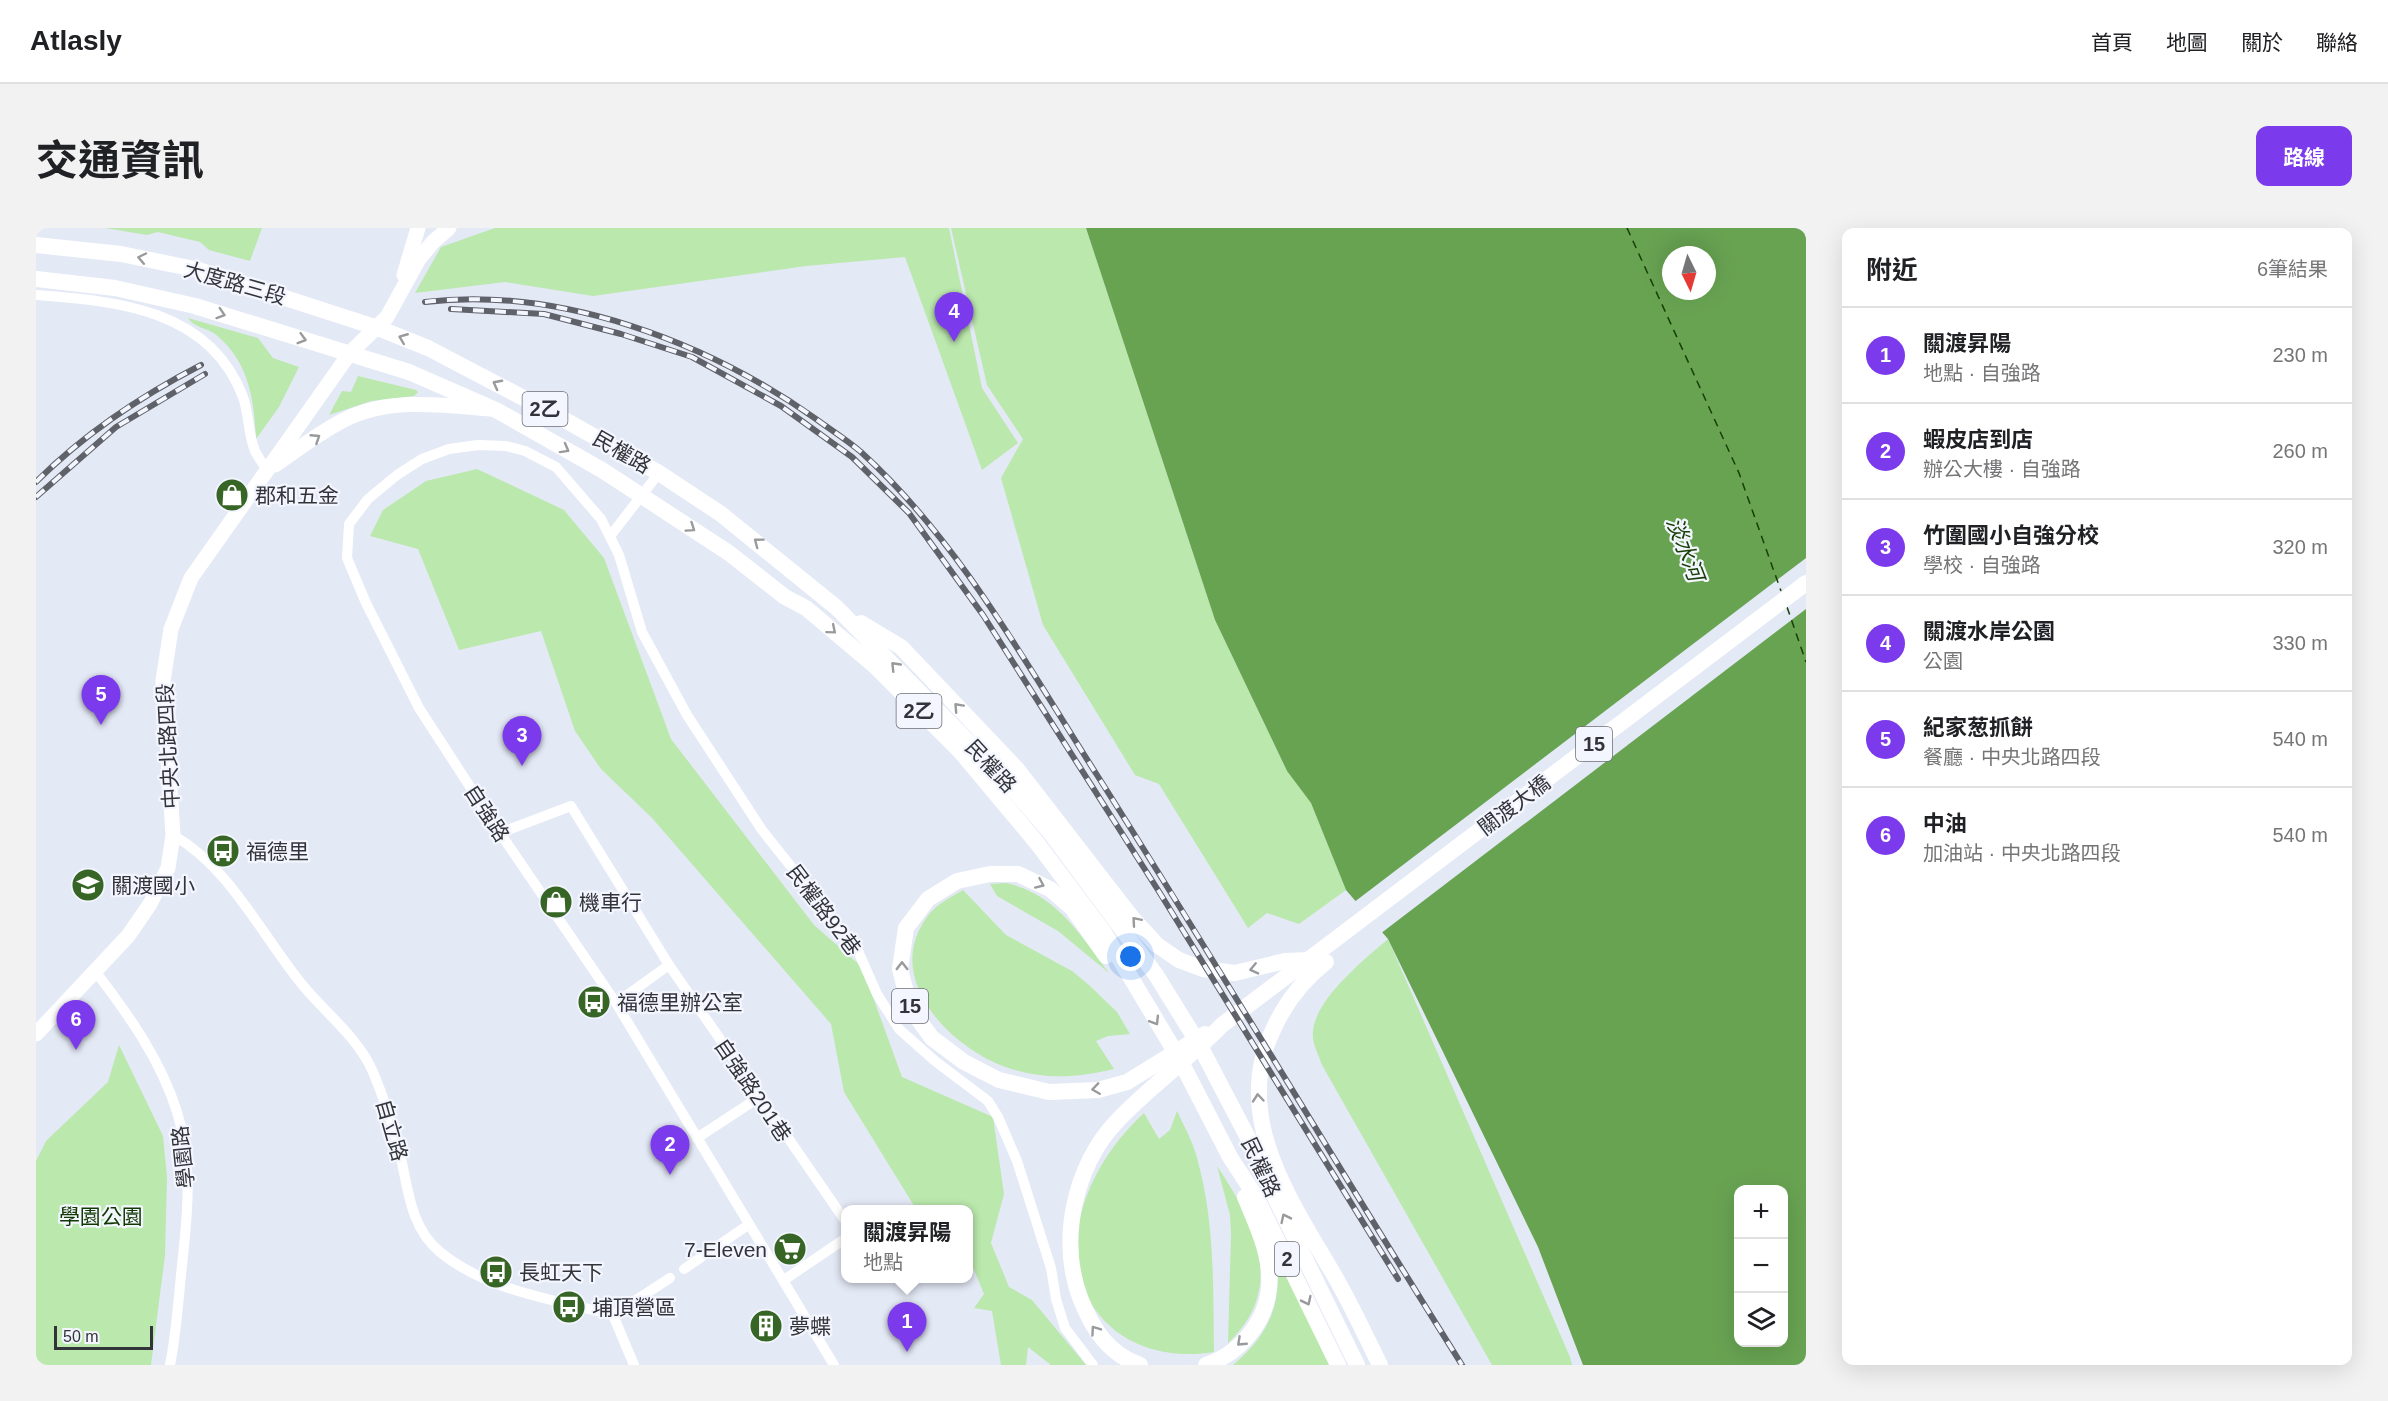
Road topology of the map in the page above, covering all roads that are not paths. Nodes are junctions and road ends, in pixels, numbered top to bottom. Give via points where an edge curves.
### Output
1 (418, 228) edge
2 (433, 228) edge
3 (449, 228) edge
4 (36, 244) edge
5 (419, 259) junction
6 (36, 279) edge
7 (36, 295) edge
8 (397, 304) junction
9 (378, 328) junction
10 (428, 348) joint
11 (350, 353) junction
12 (409, 372) joint
13 (496, 410) junction
14 (267, 470) junction
15 (659, 473) junction
16 (643, 495) junction
17 (610, 535) junction
18 (1806, 583) edge
19 (837, 608) junction
20 (500, 833) junction
21 (173, 834) junction
22 (1043, 837) junction
23 (1383, 905) junction
24 (1311, 960) junction
25 (669, 965) junction
26 (95, 971) junction
27 (1131, 981) junction
28 (616, 1004) junction
29 (36, 1034) edge
30 (1200, 1046) joint
31 (1180, 1060) joint
32 (1155, 1073) junction
33 (758, 1098) junction
34 (697, 1138) junction
35 (1230, 1157) junction
36 (841, 1215) edge
37 (748, 1225) junction
38 (841, 1241) edge
39 (684, 1269) dead end
40 (670, 1278) dead end
41 (784, 1280) junction
42 (613, 1315) junction
43 (170, 1365) edge
44 (634, 1365) edge
45 (834, 1365) edge
46 (1093, 1365) edge
47 (1140, 1365) edge
48 (1206, 1365) edge
49 (1338, 1365) edge
50 (1357, 1365) edge
51 (1380, 1365) edge

1 - 8 street
2 - 5 street
3 - 5 street
9 -> 4 main road, 大度路三段 / 2乙 via 199,270 121,254
5 - 8 street
6 -> 11 main road, 大度路三段 / 2乙 via 115,288 195,306
7 - 14 street via 137,308 203,338 218,351 232,375 243,398 255,450
8 - 9 street, 中央北路四段
10 -> 9 main road, 大度路三段 / 2乙
9 - 11 street, 中央北路四段
15 -> 10 main road, 民權路 / 2乙
11 - 12 main road, 大度路三段 / 2乙
11 - 14 street, 中央北路四段
12 - 13 main road, 民權路 / 2乙
14 -> 13 street via 346,419 362,413 425,403
13 -> 16 main road, 民權路 / 2乙
14 - 21 street, 中央北路四段 via 191,579 171,628 163,681
15 - 16 street
19 -> 15 main road, 民權路 / 2乙 via 720,514
16 - 17 street
16 -> 22 main road, 民權路 / 2乙 via 806,608 876,667
17 - 20 street, 自強路 via 556,467 506,446 449,448 422,459 368,499 349,524 347,558 366,603 419,708
17 - 46 street, 民權路92巷 via 642,632 687,715 762,830 858,951 877,994 899,1029 988,1101 998,1117 1017,1161 1048,1257 1065,1328
18 - 23 main road, 關渡大橋 / 15
22 -> 19 main road, 民權路 / 2乙 via 999,773
24 -> 19 main road via 1285,961 1235,973 1203,969 1179,960 1157,945 1016,768 901,647
20 - 25 street, 自強路201巷 via 571,806
20 - 28 street, 自強路
21 - 26 street, 中央北路四段 via 168,868 150,904 128,936
21 - 42 street, 自立路 via 203,854 304,987 344,1029 371,1069 398,1146 412,1212 426,1238 466,1272
22 - 27 main road, 民權路 / 2乙
22 - 30 main road, 民權路 / 2乙 via 1156,975
23 - 24 main road, 關渡大橋 / 15
51 -> 23 main road via 1270,1155 1257,1092 1262,1052 1282,1010 1310,974 1371,928
24 - 32 main road, 關渡大橋 / 15 via 1222,1025 1186,1043
25 - 28 street
25 - 33 street, 自強路201巷
26 - 29 street, 中央北路四段
26 - 43 street, 學園路 via 138,1030 178,1112 188,1179 187,1218
27 -> 31 main road, 民權路 / 2乙
32 -> 27 main road, 關渡大橋 / 15 via 1098,1090 1049,1092 999,1080 964,1062 932,1038 910,1008 900,969 906,928 928,899 957,880 1018,874 1050,889 1072,908 1106,956
28 - 34 street, 自強路
50 -> 30 main road, 民權路 / 2 via 1258,1156
31 - 35 main road, 民權路 / 2
47 -> 32 main road, 關渡大橋 / 15 via 1108,1347 1091,1325 1076,1286 1069,1246 1073,1207 1086,1171 1104,1138
33 - 34 street
33 - 36 street, 自強路201巷
34 - 37 street, 自強路
35 -> 48 main road via 1260,1233 1269,1287 1259,1322 1244,1342 1219,1361
35 -> 49 main road, 民權路 / 2 via 1256,1197
37 - 39 street
37 - 41 street, 自強路
38 - 41 street
40 - 42 street
41 - 45 street, 自強路
42 - 44 street

